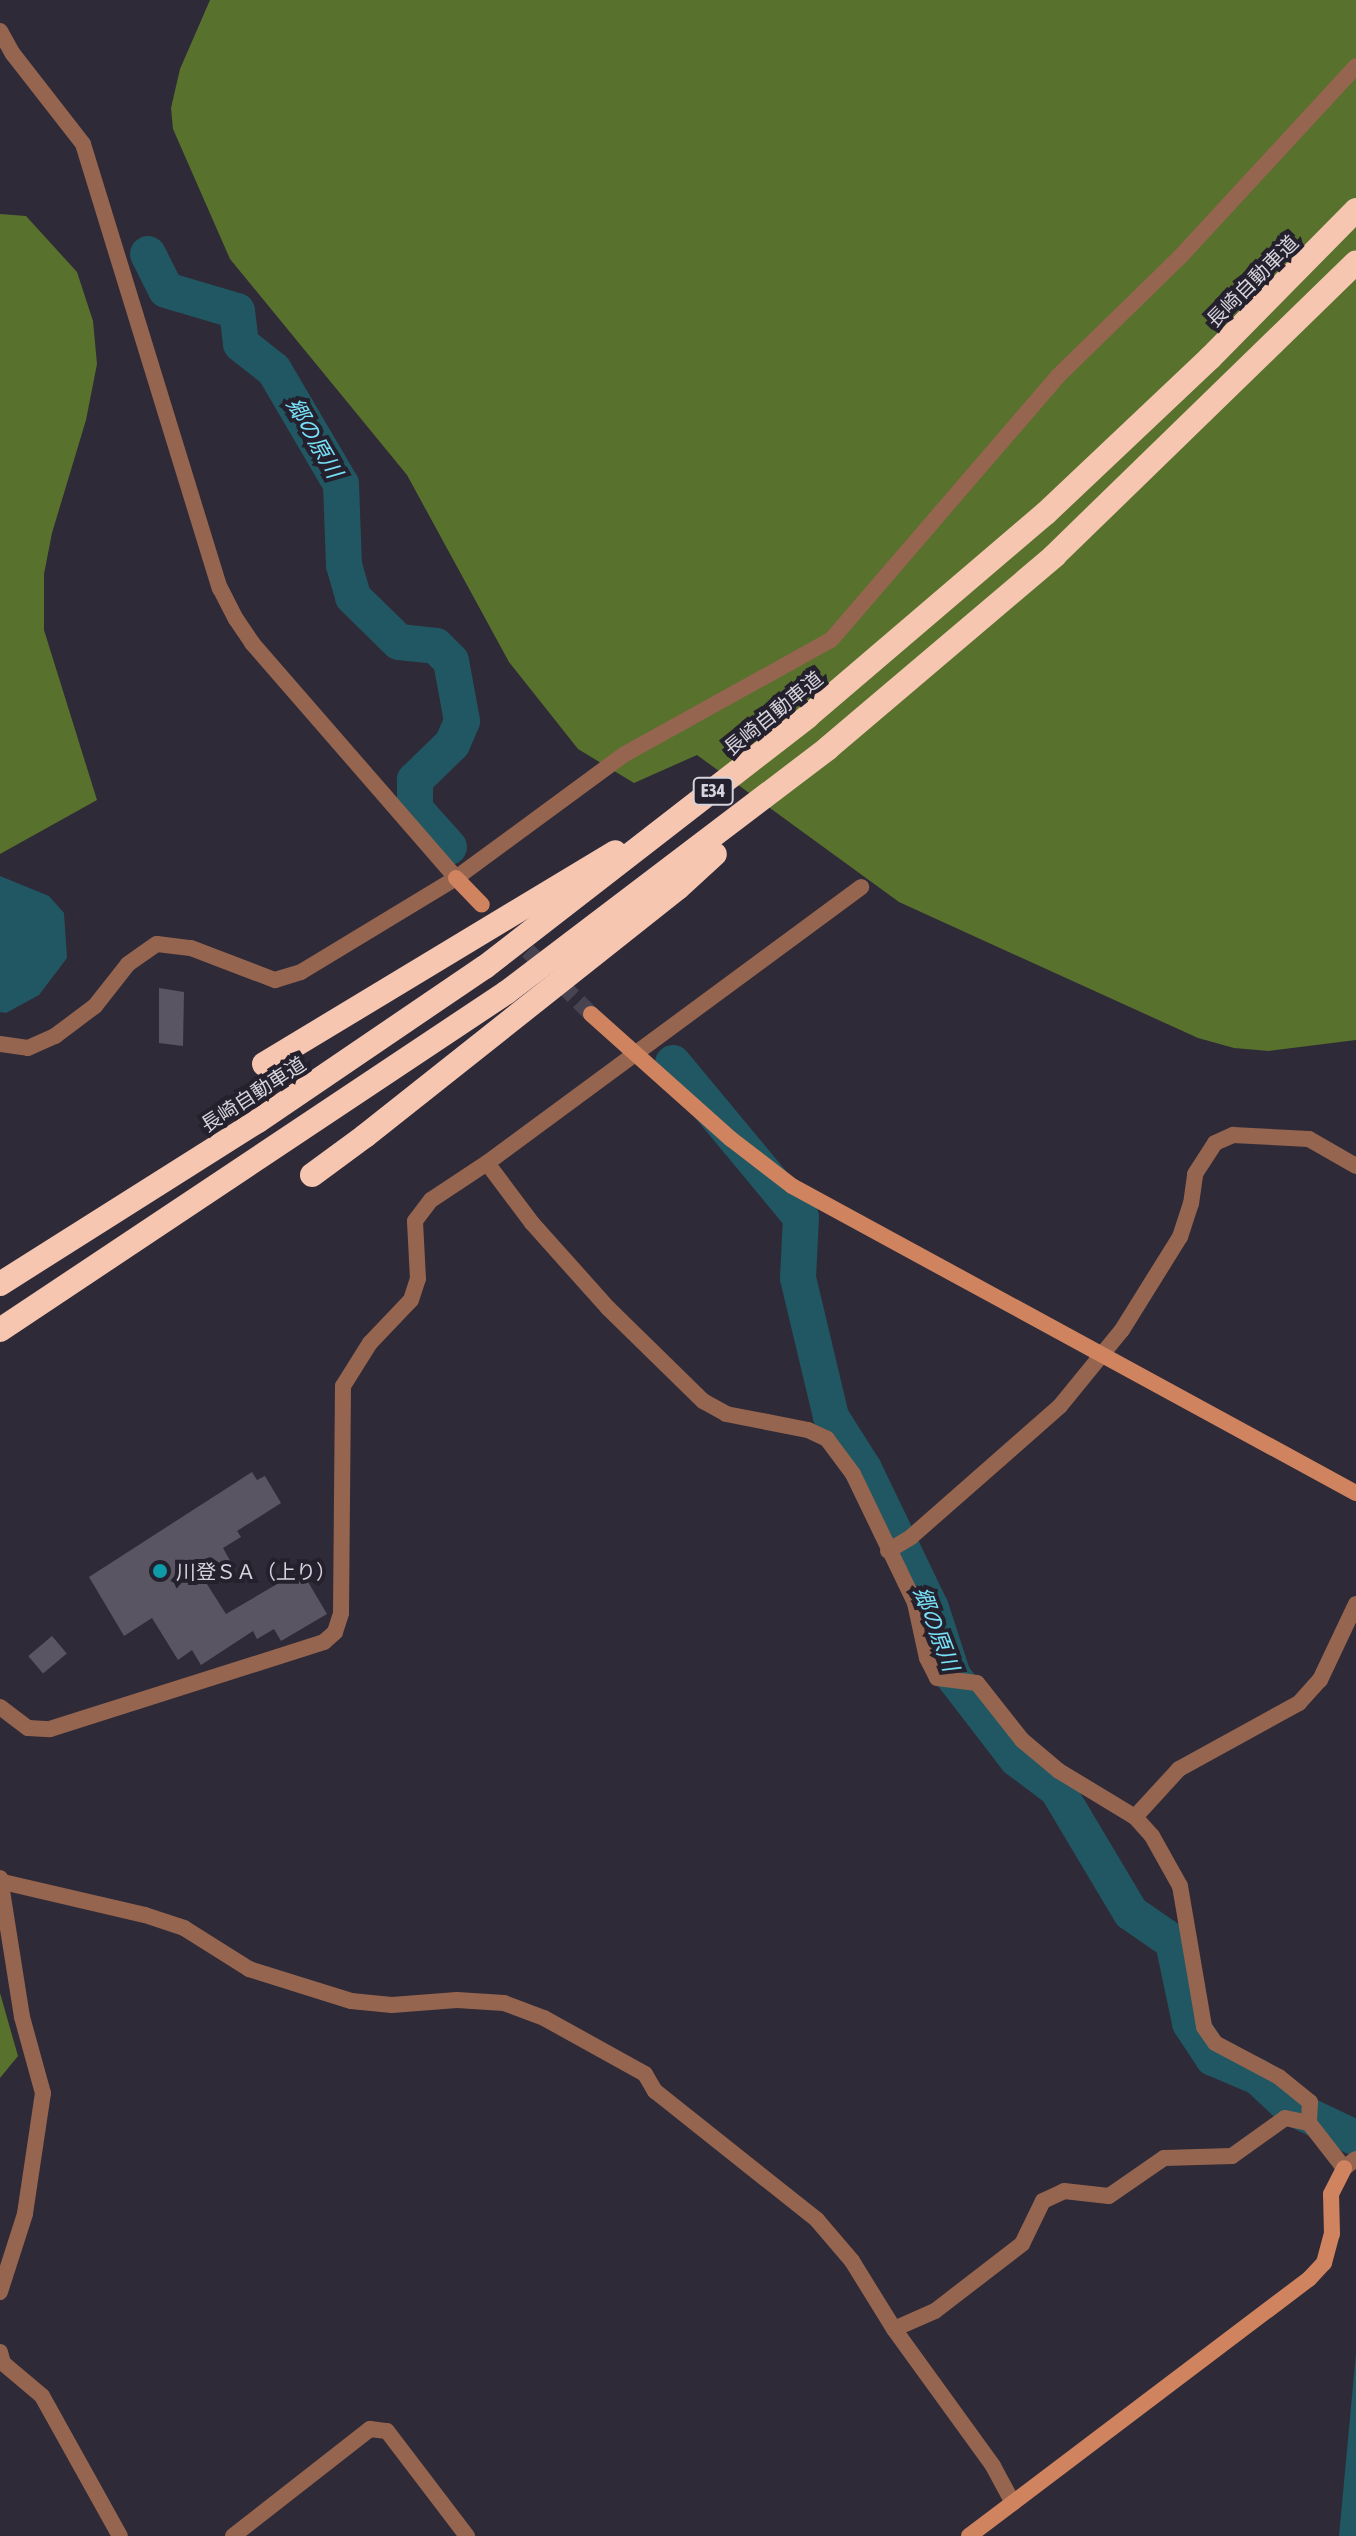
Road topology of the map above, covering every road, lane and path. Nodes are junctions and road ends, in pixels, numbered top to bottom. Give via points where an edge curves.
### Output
1 (0, 31) edge
2 (1356, 66) edge
3 (1356, 210) edge
4 (1356, 262) edge
5 (828, 748) junction
6 (685, 814) junction
7 (456, 878) junction
8 (861, 887) dead end
9 (482, 905) dead end
10 (591, 1014) tunnel mouth
11 (0, 1044) edge
12 (634, 1056) junction
13 (264, 1064) dead end
14 (487, 1163) junction
15 (1356, 1166) edge
16 (312, 1175) dead end
17 (0, 1284) edge
18 (0, 1330) edge
19 (1101, 1353) junction
20 (1356, 1493) edge
21 (888, 1551) junction
22 (1356, 1604) edge
23 (0, 1707) edge
24 (1135, 1817) junction
25 (2, 1880) edge
26 (1309, 2123) junction
27 (1350, 2164) edge
28 (0, 2292) edge
29 (894, 2329) junction
30 (1, 2360) edge
31 (1013, 2503) junction
32 (120, 2536) edge
33 (233, 2536) edge
34 (467, 2536) edge
35 (969, 2536) edge

1 - 7 street via 83,144 220,588 236,619
2 - 7 street via 1180,257 1057,377 831,640 625,754
3 - 6 highway, 長崎自動車道 / E34 via 1046,513
4 - 5 highway, E34 via 1054,556
5 - 16 highway via 678,888
5 - 18 highway, E34 via 507,992
6 - 13 highway via 565,880
6 - 17 highway, 長崎自動車道 / E34 via 485,967 258,1121
7 - 9 street
7 - 11 street via 301,972 275,980 191,948 157,944 128,964 95,1006 55,1036 28,1048
8 - 12 street
10 - 12 street
12 - 14 street
12 - 19 street via 792,1186
14 - 21 street via 608,1308 703,1401 726,1414 808,1430 827,1439 853,1474
14 - 23 street via 431,1200 415,1221 418,1279 411,1300 370,1343 343,1386 341,1613 335,1632 324,1642 50,1729 28,1728
15 - 19 street via 1309,1139 1233,1135 1215,1143 1195,1174 1180,1237 1122,1330
19 - 20 street
19 - 21 street via 1060,1406 911,1537
21 - 24 street via 915,1603 937,1678 977,1683 1022,1740 1046,1761
22 - 24 street via 1320,1680 1299,1703 1179,1769
24 - 26 street via 1180,1886 1204,2027 1215,2043 1279,2077 1310,2102
25 - 28 street via 22,2017 43,2093 25,2214
25 - 29 street via 184,1928 249,1969 351,2001 504,2003 544,2018 645,2074 655,2091 817,2220 852,2261
26 - 27 street
26 - 29 street via 1285,2118 1232,2156 1164,2158 1109,2196 1064,2191 1043,2201 1022,2244 935,2311
27 - 31 street via 1331,2194 1332,2234 1324,2263 1309,2279
29 - 31 street via 993,2466
30 - 32 street via 42,2396
31 - 35 street
33 - 34 street via 370,2429 387,2431

